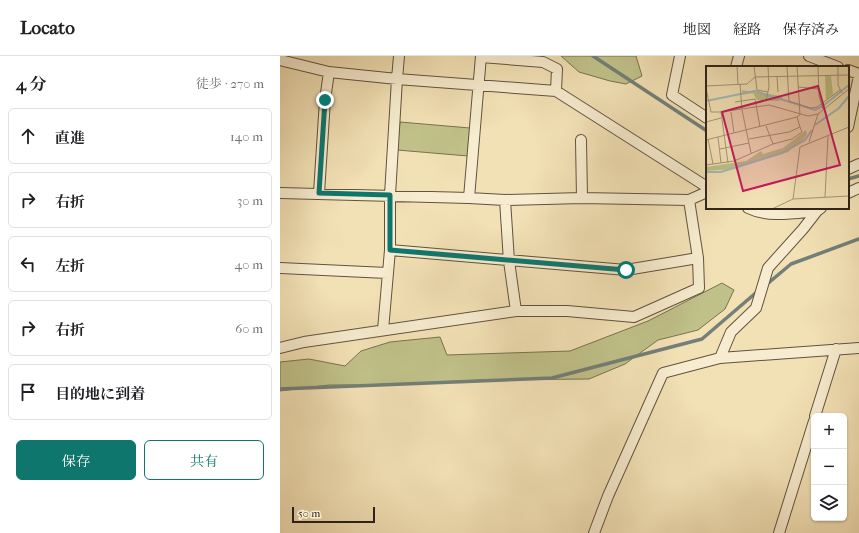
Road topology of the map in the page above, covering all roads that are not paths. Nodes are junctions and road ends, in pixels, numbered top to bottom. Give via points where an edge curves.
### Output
1 (399, 56) edge
2 (680, 56) edge
3 (739, 56) edge
4 (808, 56) edge
5 (481, 57) edge
6 (544, 59) edge
7 (280, 60) edge
8 (736, 66) edge
9 (835, 66) edge
10 (849, 70) edge
11 (329, 72) junction
12 (859, 75) edge
13 (397, 79) junction
14 (479, 86) junction
15 (556, 92) junction
16 (706, 117) edge
17 (849, 122) edge
18 (581, 140) dead end
19 (859, 164) edge
20 (849, 169) edge
21 (706, 186) edge
22 (706, 192) edge
23 (280, 193) edge
24 (319, 193) junction
25 (390, 195) junction
26 (469, 198) junction
27 (582, 198) junction
28 (505, 200) junction
29 (690, 200) junction
30 (750, 209) edge
31 (819, 209) edge
32 (390, 250) junction
33 (698, 258) junction
34 (508, 261) junction
35 (280, 268) edge
36 (387, 273) junction
37 (516, 311) junction
38 (383, 330) junction
39 (280, 348) edge
40 (859, 348) edge
41 (836, 349) junction
42 (720, 358) junction
43 (816, 413) edge
44 (811, 431) edge
45 (594, 533) edge
46 (779, 533) edge

1 - 13 street
2 - 16 street via 672,95
3 - 8 street
4 - 9 street
5 - 6 street
5 - 14 street
6 - 15 street via 557,69
7 - 11 street
10 - 12 street
11 - 13 street
11 - 24 street
12 - 17 street
13 - 14 street
13 - 25 street
14 - 15 street
14 - 26 street
15 - 21 street
18 - 27 street
19 - 20 street
22 - 29 street
23 - 24 street
24 - 25 street
25 - 26 street
25 - 32 street
26 - 28 street
27 - 28 street
27 - 29 street
28 - 34 street
29 - 33 street
30 - 31 street via 756,212 788,214
31 - 42 street via 768,268 756,308 731,332
32 - 34 street
32 - 36 street
33 - 34 street via 626,270
33 - 37 street via 699,288 634,317 567,311
34 - 37 street
35 - 36 street
36 - 38 street
37 - 38 street
38 - 39 street
40 - 41 street
41 - 42 street
41 - 43 street
42 - 45 street via 663,373
44 - 46 street

